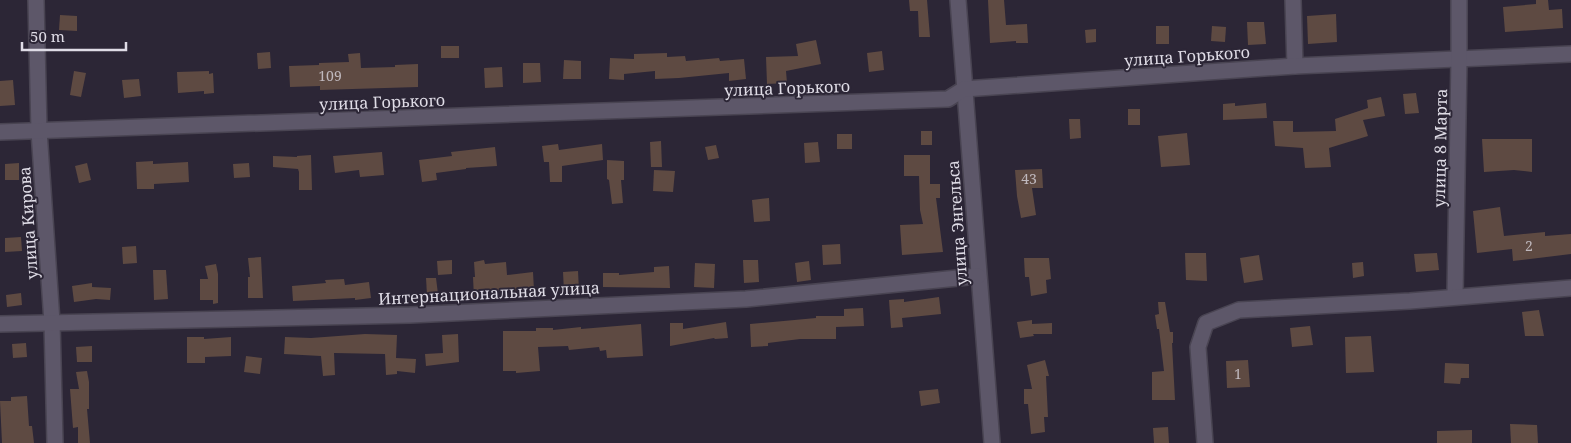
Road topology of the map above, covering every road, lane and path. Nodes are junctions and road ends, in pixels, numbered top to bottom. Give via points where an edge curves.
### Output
1 (36, 0) edge
2 (958, 0) edge
3 (1293, 0) edge
4 (1458, 0) edge
5 (1571, 54) edge
6 (1459, 59) junction
7 (1295, 66) junction
8 (964, 89) junction
9 (39, 131) junction
10 (0, 132) edge
11 (978, 276) junction
12 (1571, 288) edge
13 (1454, 296) junction
14 (52, 322) junction
15 (0, 324) edge
16 (55, 443) edge
17 (992, 443) edge
18 (1205, 443) edge

1 - 9 street, улица Кирова
2 - 8 street, улица Энгельса
3 - 7 street
4 - 6 street, улица 8 Марта
5 - 6 street, улица Горького
6 - 7 street, улица Горького
6 - 13 street, улица 8 Марта
7 - 8 street, улица Горького
8 - 9 street, улица Горького via 948,99
8 - 11 street, улица Энгельса
9 - 10 street, улица Горького
9 - 14 street, улица Кирова
11 - 14 street, Интернациональная улица via 726,300 410,315
11 - 17 street, улица Энгельса
12 - 13 street
13 - 18 street via 1239,310 1206,323 1198,347
14 - 15 street, Интернациональная улица
14 - 16 street, улица Кирова

